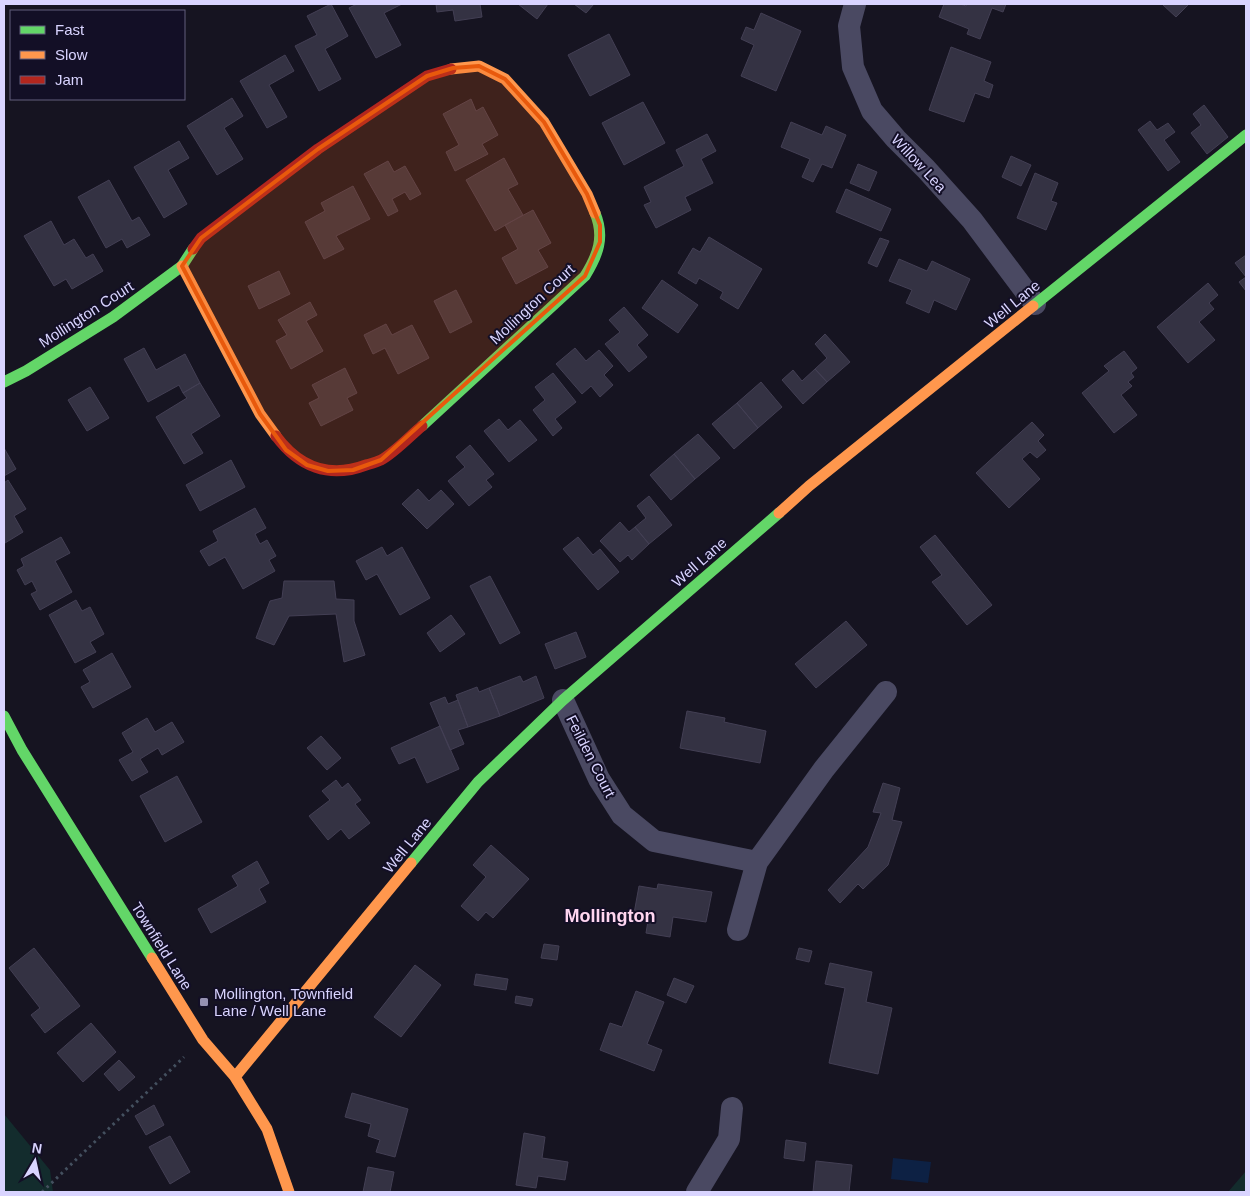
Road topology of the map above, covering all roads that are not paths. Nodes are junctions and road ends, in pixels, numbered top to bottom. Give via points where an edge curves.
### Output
1 (855, 4) edge
2 (1246, 135) edge
3 (182, 266) junction
4 (1035, 304) junction
5 (4, 382) edge
6 (886, 692) dead end
7 (562, 700) junction
8 (4, 716) edge
9 (757, 862) junction
10 (738, 930) dead end
11 (236, 1077) junction
12 (732, 1108) dead end
13 (289, 1192) edge
14 (697, 1192) edge

1 - 4 street, Willow Lea via 849,26 853,67 872,111 972,220
2 - 4 street, Well Lane
3 - 3 street, Mollington Court via 201,238 318,149 427,76 453,68 479,66 505,79 544,122 587,194 600,225 595,260 585,276 389,454 353,470 328,470 307,465 286,450 260,414
3 - 5 street, Mollington Court via 113,317
4 - 7 street, Well Lane via 809,486
6 - 9 street via 824,769
7 - 9 street, Feilden Court via 599,779 622,815 654,841
7 - 11 street, Well Lane via 478,782
8 - 11 street, Townfield Lane via 203,1040
9 - 10 street
11 - 13 street, Townfield Lane via 267,1129
12 - 14 street via 728,1139

